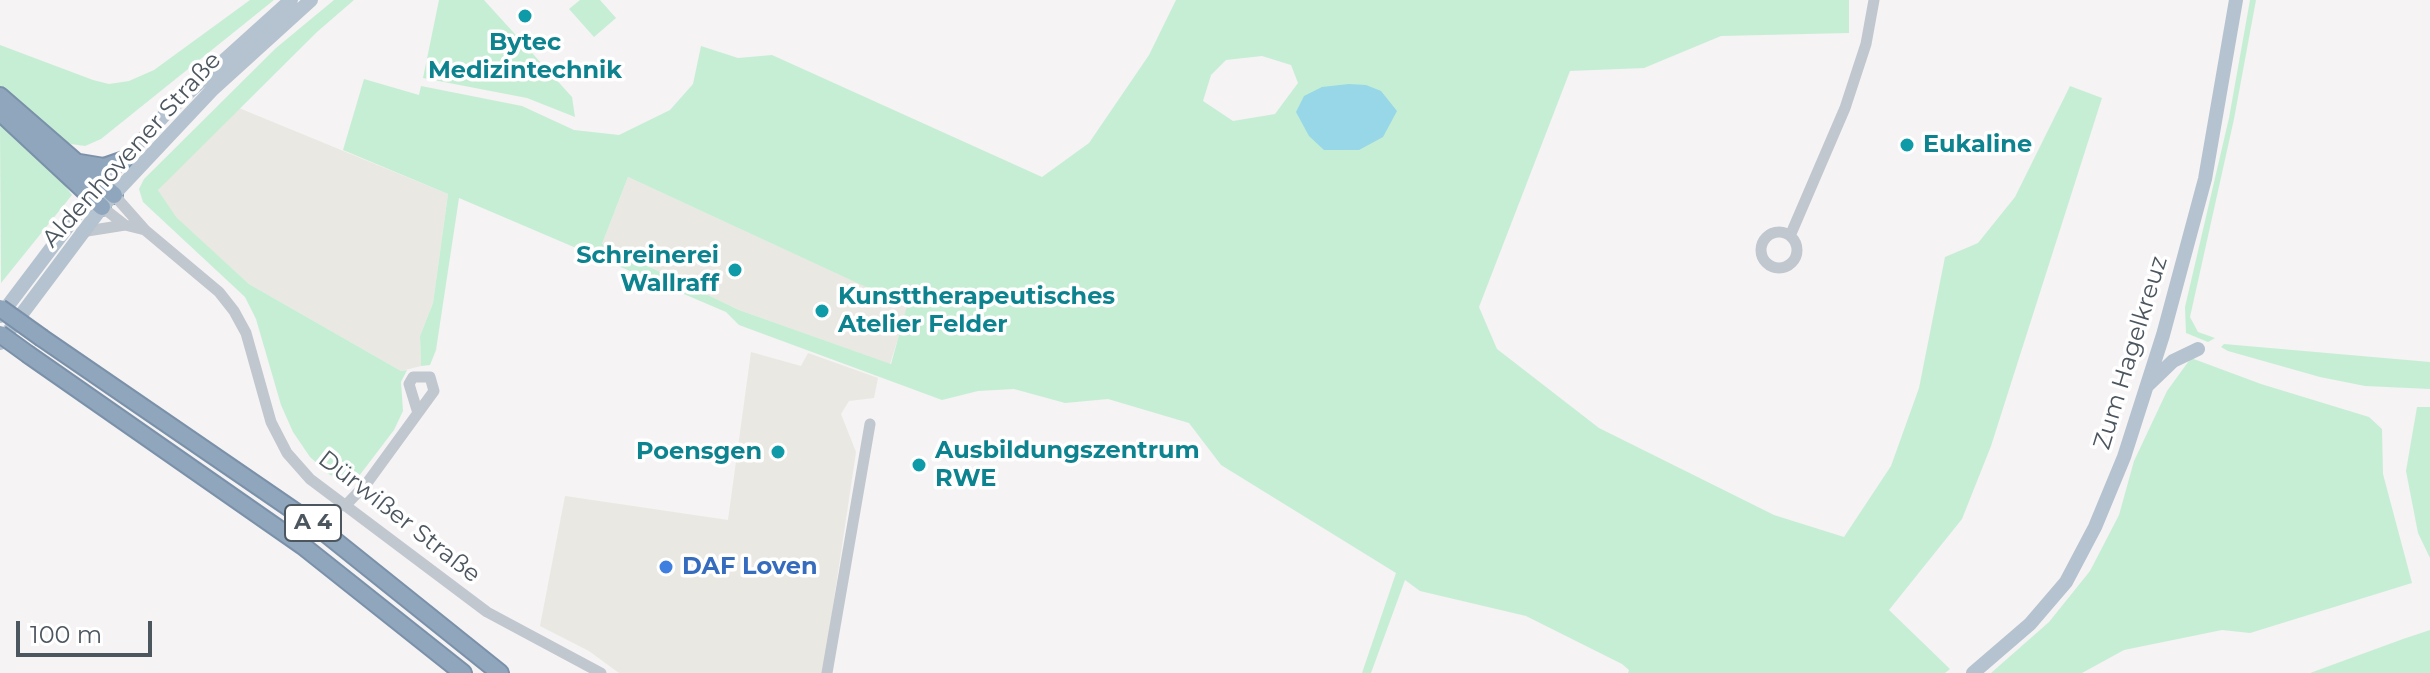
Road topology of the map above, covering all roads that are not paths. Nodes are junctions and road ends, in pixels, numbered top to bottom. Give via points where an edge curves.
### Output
1 (291, 0) edge
2 (311, 0) edge
3 (1874, 0) edge
4 (2236, 0) edge
5 (0, 96) edge
6 (0, 112) edge
7 (124, 160) junction
8 (78, 163) junction
9 (102, 196) junction
10 (125, 225) junction
11 (145, 230) junction
12 (81, 232) junction
13 (1790, 236) dead end
14 (0, 308) edge
15 (0, 316) edge
16 (0, 334) edge
17 (0, 343) edge
18 (2198, 349) dead end
19 (2144, 389) junction
20 (417, 410) dead end
21 (870, 424) dead end
22 (345, 506) junction
23 (463, 673) edge
24 (500, 673) edge
25 (601, 673) edge
26 (827, 673) edge
27 (1973, 673) edge

1 - 7 main road, Aldenhovener Straße via 220,61
2 - 9 main road, Aldenhovener Straße
3 - 13 street via 1845,108
4 - 19 main road, Zum Hagelkreuz via 2205,179
5 - 8 highway
6 - 9 highway
7 - 8 highway via 104,167
7 - 9 main road, Aldenhovener Straße
8 - 9 highway
9 - 10 street, Dürwißer Straße
9 - 11 street, Dürwißer Straße
9 - 12 main road, Aldenhovener Straße
9 - 15 main road, Aldenhovener Straße
10 - 11 street, Dürwißer Straße
10 - 12 street, Dürwißer Straße
11 - 22 street, Dürwißer Straße via 226,300 246,333 277,437 299,467
12 - 17 main road, Aldenhovener Straße
14 - 24 highway, A 4, bridge via 319,528
16 - 23 highway, A 4, bridge via 303,546
18 - 19 main road via 2173,361
19 - 27 main road, Zum Hagelkreuz via 2124,457 2080,559 2030,624
20 - 22 street
21 - 26 street
22 - 25 street, Dürwißer Straße via 487,612

